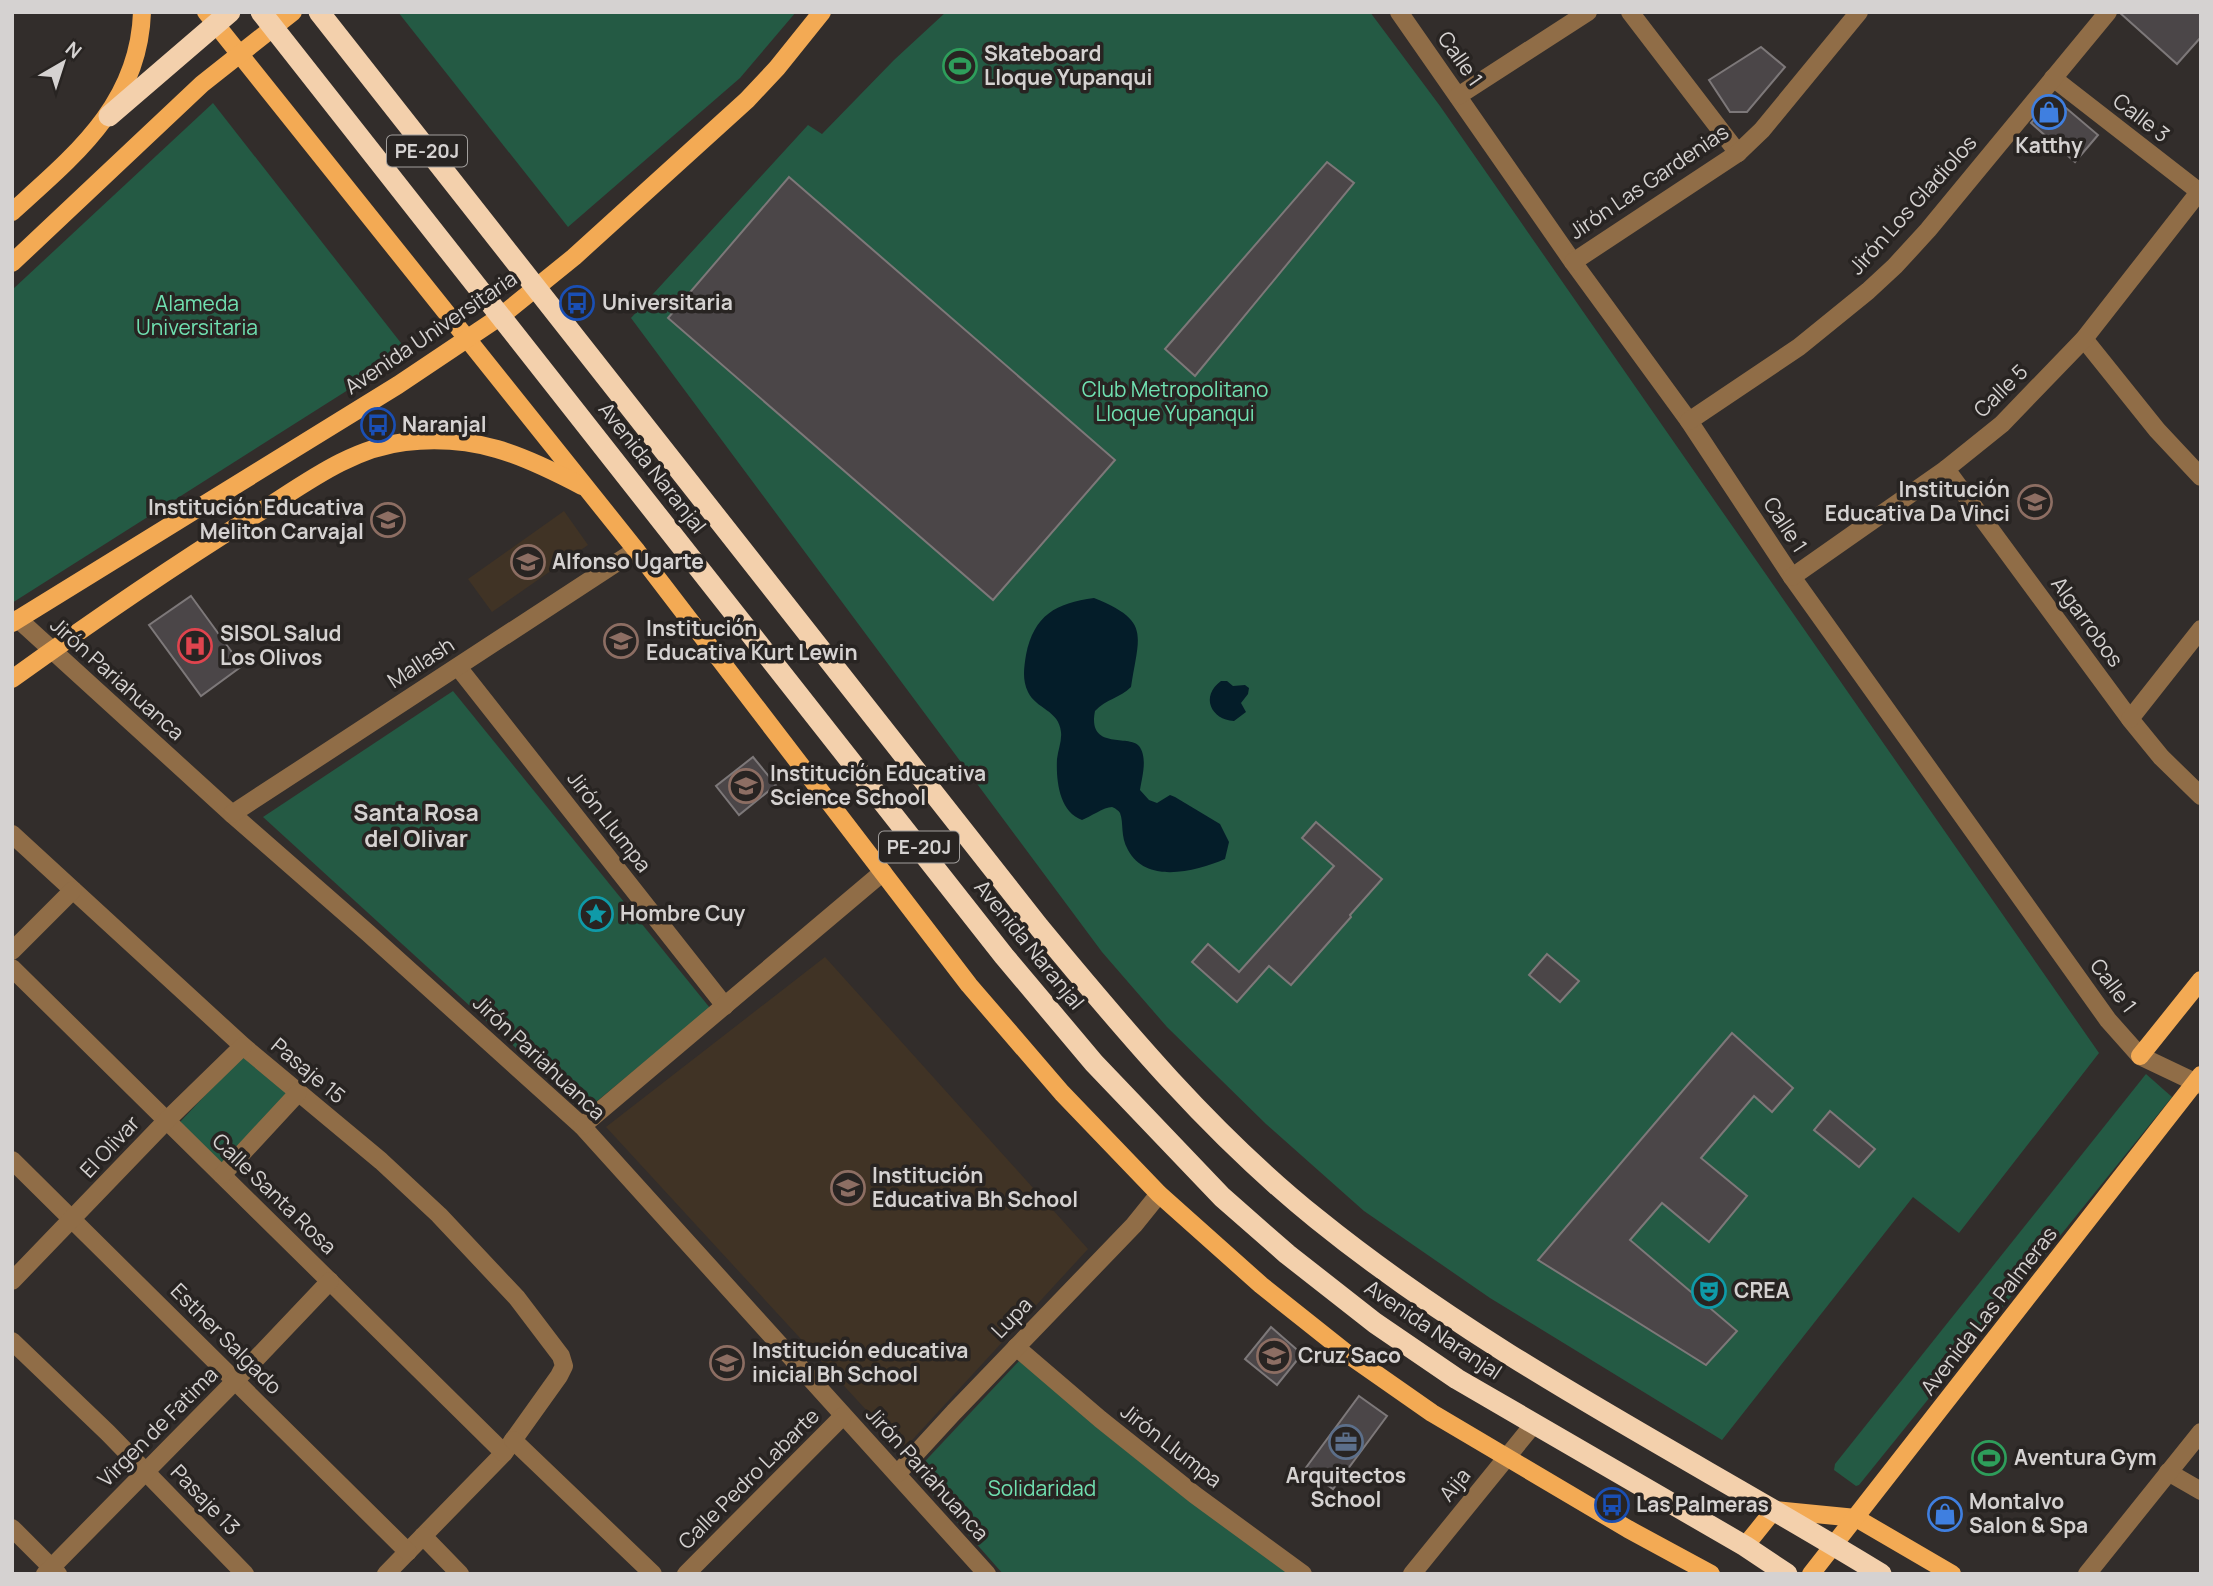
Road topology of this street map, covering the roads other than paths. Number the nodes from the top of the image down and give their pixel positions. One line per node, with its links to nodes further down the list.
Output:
1 (142, 12): 15 (main road)
2 (293, 12): 11 (main road)
3 (319, 12): 21 (highway, Avenida Naranjal / PE-20J)
4 (822, 12): 21 (main road, Avenida Universitaria)
5 (1399, 12): 14 (street, Calle 1)
6 (1588, 12): 14 (street)
7 (1630, 12): 16 (street)
8 (1859, 12): 16 (street, Jirón Las Gardenias)
9 (2108, 12): 13 (street, Jirón Los Gladiolos)
10 (217, 16): 12 (main road); 15 (highway)
11 (267, 20): 12 (main road); 22 (highway, Avenida Naranjal / PE-20J)
12 (239, 53): 19 (main road); 24 (main road)
13 (2053, 78): 17 (street, Calle 3); 25 (street, Jirón Los Gladiolos)
14 (1458, 96): 20 (street, Calle 1)
15 (109, 116): 18 (main road)
16 (1738, 153): 20 (street, Jirón Las Gardenias)
17 (2200, 192): 23 (street, Calle 5)
18 (12, 212)
19 (12, 262)
20 (1573, 262): 25 (street, Calle 1)
21 (536, 289): 22 (main road, Avenida Universitaria); 70 (highway, Avenida Naranjal / PE-20J)
22 (501, 316): 24 (main road, Avenida Universitaria); 62 (highway, Avenida Naranjal / PE-20J)
23 (2084, 339): 26 (street, Calle 5); 27 (street)
24 (469, 340): 28 (main road); 31 (main road, Avenida Universitaria)
25 (1689, 421): 30 (street, Calle 1)
26 (1946, 469): 30 (street, Calle 5); 36 (street, Algarrobos)
27 (2201, 477)
28 (587, 489): 29 (main road); 33 (main road)
29 (636, 550): 34 (street, Mallash); 40 (main road)
30 (1792, 577): 47 (street, Calle 1)
31 (15, 621): 33 (street, Jirón Pariahuanca)
32 (2201, 629): 36 (street)
33 (52, 650): 35 (main road); 38 (street, Jirón Pariahuanca)
34 (458, 667): 38 (street, Mallash); 45 (street, Jirón Llumpa)
35 (12, 679)
36 (2130, 719): 37 (street, Algarrobos)
37 (2201, 796)
38 (232, 814): 51 (street, Jirón Pariahuanca)
39 (12, 834): 41 (street, Pasaje 15)
40 (883, 872): 45 (street); 54 (main road)
41 (73, 890): 42 (street); 46 (street, Pasaje 15)
42 (12, 951)
43 (12, 968): 50 (street, Calle Santa Rosa)
44 (2201, 981): 47 (main road)
45 (725, 1006): 51 (street)
46 (243, 1046): 49 (street, Pasaje 15); 50 (street, El Olivar)
47 (2140, 1056): 48 (street)
48 (2199, 1081): 71 (main road, Avenida Las Palmeras)
49 (298, 1093): 53 (street); 64 (street, Pasaje 15)
50 (167, 1121): 53 (street, Calle Santa Rosa); 55 (street, El Olivar)
51 (582, 1126): 61 (street, Jirón Pariahuanca)
52 (12, 1160): 55 (street, Esther Salgado)
53 (222, 1175): 57 (street, Calle Santa Rosa)
54 (1159, 1194): 59 (street, Lupa); 65 (main road)
55 (74, 1219): 56 (street, El Olivar); 60 (street, Esther Salgado)
56 (12, 1281)
57 (330, 1281): 60 (street, Virgen de Fatima); 64 (street, Calle Santa Rosa)
58 (12, 1341): 66 (street, Pasaje 13)
59 (1016, 1347): 68 (street, Lupa); 84 (street, Jirón Llumpa)
60 (235, 1381): 66 (street, Virgen de Fatima); 76 (street, Esther Salgado)
61 (843, 1416): 68 (street, Jirón Pariahuanca); 82 (street, Calle Pedro Labarte)
62 (1534, 1425): 65 (street, Aija); 75 (highway, Avenida Naranjal / PE-20J)
63 (2201, 1432): 67 (street)
64 (509, 1446): 73 (street); 81 (street, Calle Santa Rosa)
65 (1507, 1458): 85 (street, Aija); 86 (main road)
66 (146, 1472): 77 (street, Virgen de Fatima); 78 (street, Pasaje 13)
67 (2168, 1472): 69 (street); 91 (street)
68 (898, 1474): 83 (street, Jirón Pariahuanca)
69 (2201, 1491)
70 (1774, 1510): 71 (main road, Avenida Naranjal); 74 (highway, Avenida Naranjal / PE-20J); 75 (main road)
71 (1856, 1518): 74 (main road, Avenida Las Palmeras); 90 (main road, Avenida Naranjal)
72 (12, 1528): 77 (street)
73 (423, 1536): 76 (street); 80 (street)
74 (1834, 1545): 88 (main road, Avenida Las Palmeras); 89 (highway, Avenida Naranjal / PE-20J)
75 (1745, 1546): 87 (highway, Avenida Naranjal / PE-20J)
76 (408, 1552): 79 (street)
77 (52, 1572)
78 (245, 1574)
79 (386, 1574)
80 (460, 1574)
81 (653, 1574)
82 (686, 1574)
83 (986, 1574)
84 (1303, 1574)
85 (1412, 1574)
86 (1710, 1574)
87 (1787, 1574)
88 (1811, 1574)
89 (1881, 1574)
90 (1952, 1574)
91 (2087, 1574)

